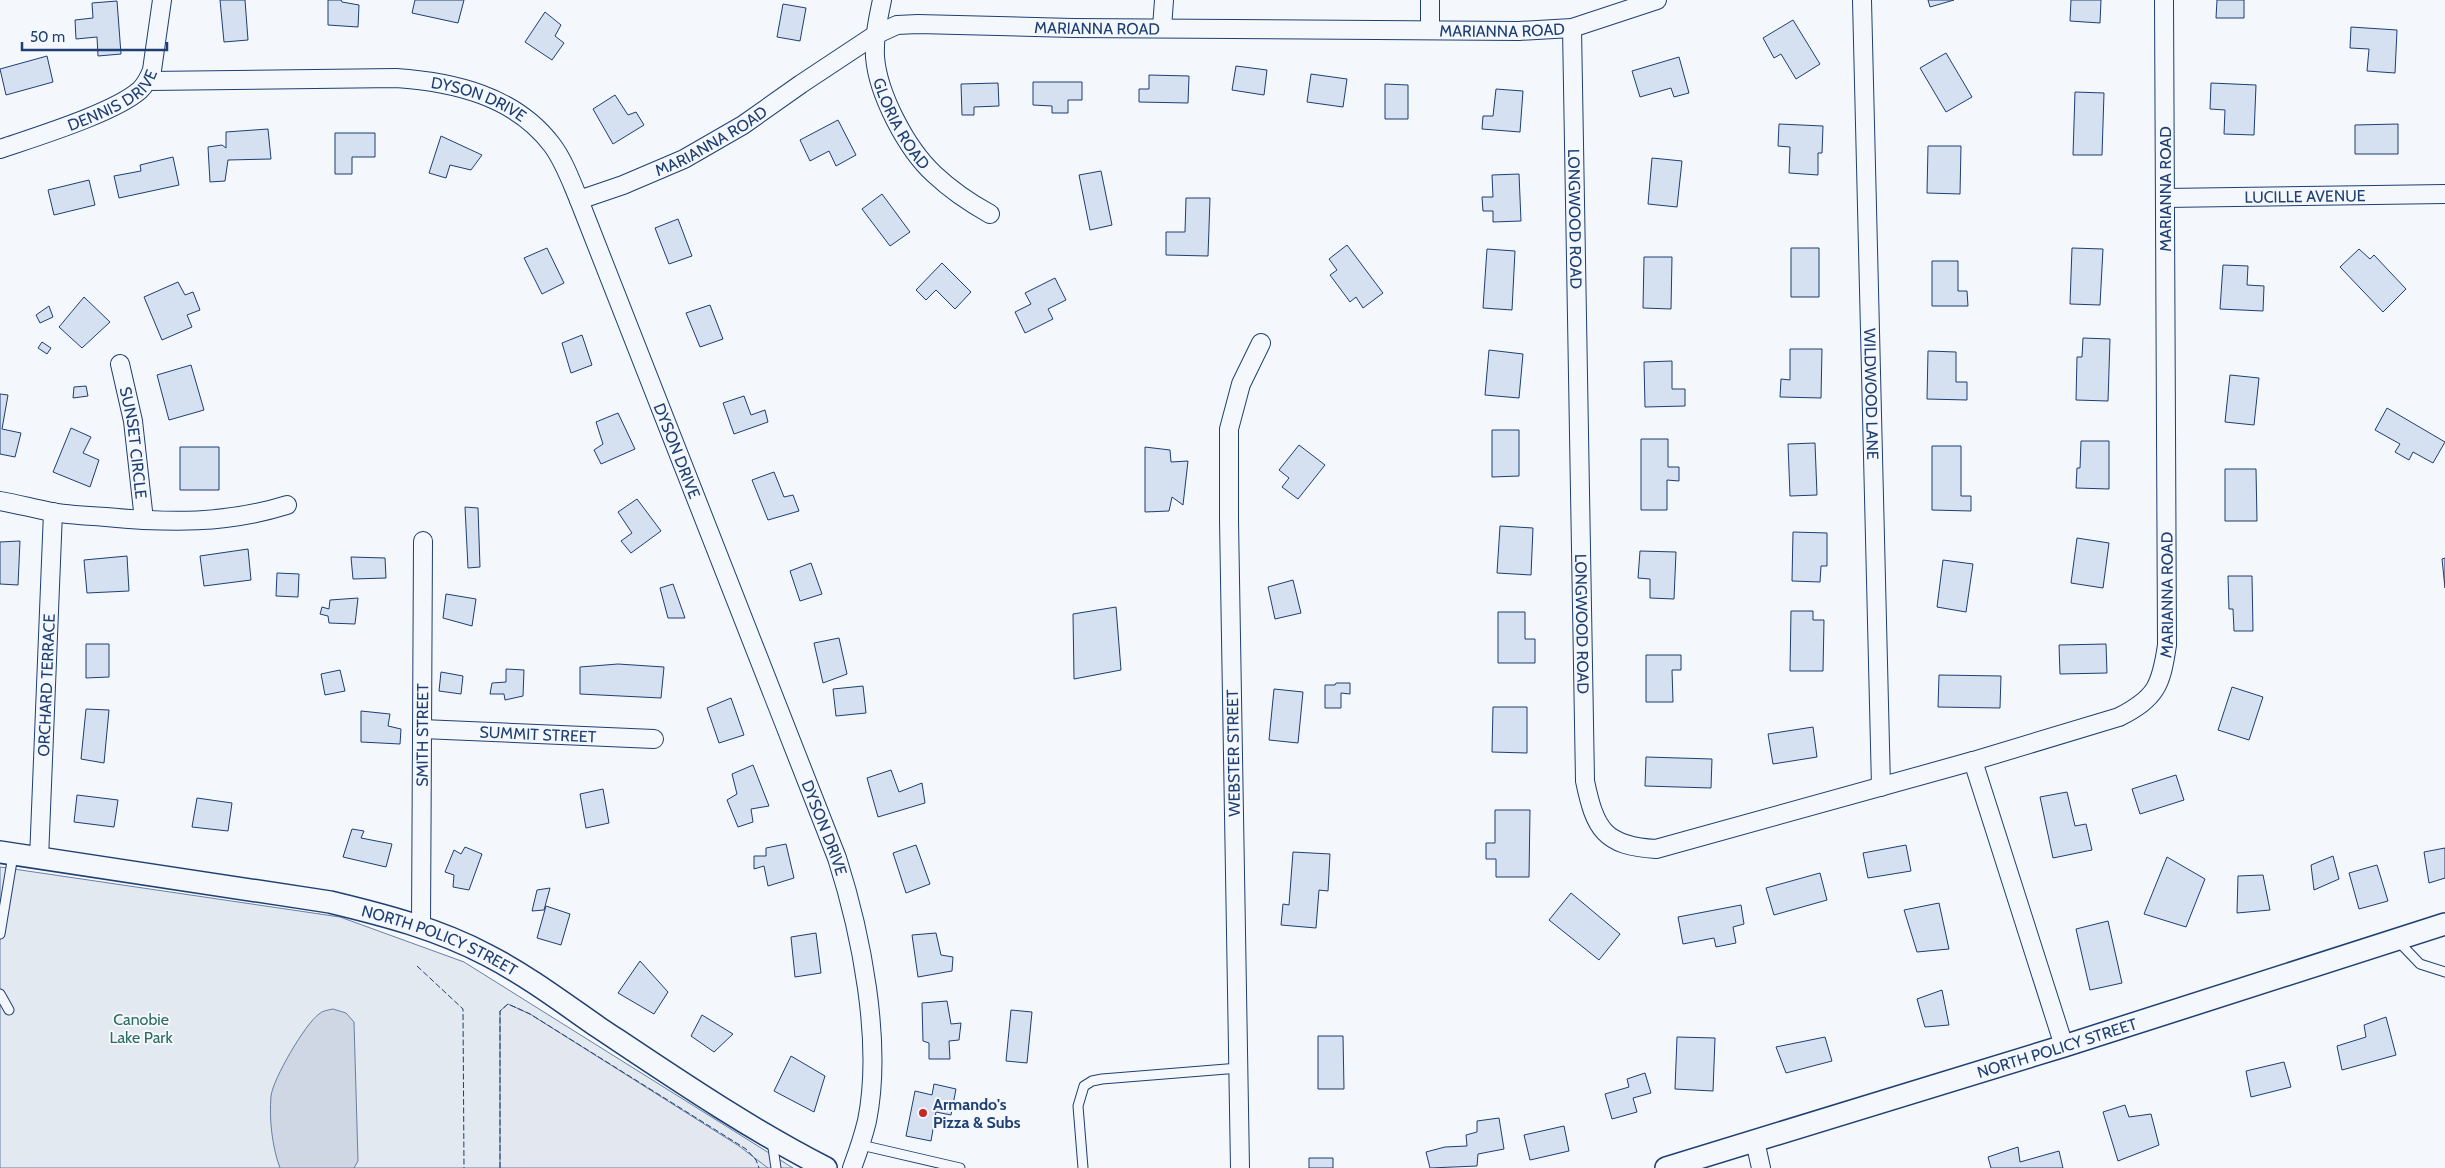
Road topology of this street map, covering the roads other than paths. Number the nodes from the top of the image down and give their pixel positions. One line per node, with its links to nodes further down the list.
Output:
1 (162, 0): 12 (street, DENNIS DRIVE)
2 (882, 0): 11 (street, GLORIA ROAD)
3 (1164, 0): 8 (street)
4 (1430, 0): 10 (street)
5 (1657, 0): 9 (street, MARIANNA ROAD)
6 (1862, 0): 28 (street, WILDWOOD LANE)
7 (2164, 0): 15 (street, MARIANNA ROAD)
8 (1162, 28): 10 (street, MARIANNA ROAD); 11 (street, MARIANNA ROAD)
9 (1572, 28): 10 (street, MARIANNA ROAD); 28 (street, LONGWOOD ROAD)
10 (1430, 30)
11 (875, 34): 16 (street, MARIANNA ROAD); 17 (street, GLORIA ROAD)
12 (148, 81): 13 (street, DENNIS DRIVE); 16 (street, DYSON DRIVE)
13 (0, 149)
14 (2445, 194): 15 (street, LUCILLE AVENUE)
15 (2165, 198): 27 (street, MARIANNA ROAD)
16 (579, 200): 42 (street, DYSON DRIVE)
17 (990, 214)
18 (1261, 343): 39 (street, WEBSTER STREET)
19 (120, 364): 23 (street, SUNSET CIRCLE)
20 (0, 501): 22 (street)
21 (287, 505): 23 (street)
22 (53, 512): 23 (street); 30 (street, ORCHARD TERRACE)
23 (144, 520)
24 (423, 541): 25 (street, SMITH STREET)
25 (422, 729): 26 (street, SUMMIT STREET); 32 (street, SMITH STREET)
26 (654, 739)
27 (1973, 761): 28 (street, LONGWOOD ROAD); 38 (street)
28 (1881, 787)
29 (7, 854): 30 (street, NORTH POLICY STREET); 33 (lane)
30 (38, 859): 32 (street, NORTH POLICY STREET)
31 (2445, 924): 34 (street, NORTH POLICY STREET)
32 (421, 927): 40 (street, NORTH POLICY STREET)
33 (0, 934)
34 (2397, 940): 35 (lane); 38 (street, NORTH POLICY STREET)
35 (2445, 972)
36 (0, 994): 37 (lane)
37 (10, 1010)
38 (2064, 1046): 41 (street, NORTH POLICY STREET)
39 (1239, 1068): 47 (lane); 48 (street, WEBSTER STREET)
40 (772, 1140): 43 (lane); 44 (street, NORTH POLICY STREET)
41 (1755, 1141): 49 (street, NORTH POLICY STREET); 50 (street)
42 (860, 1144): 45 (street, DYSON DRIVE); 46 (lane)
43 (776, 1168)
44 (826, 1168)
45 (852, 1168)
46 (960, 1168)
47 (1083, 1168)
48 (1240, 1168)
49 (1666, 1168)
50 (1761, 1168)

